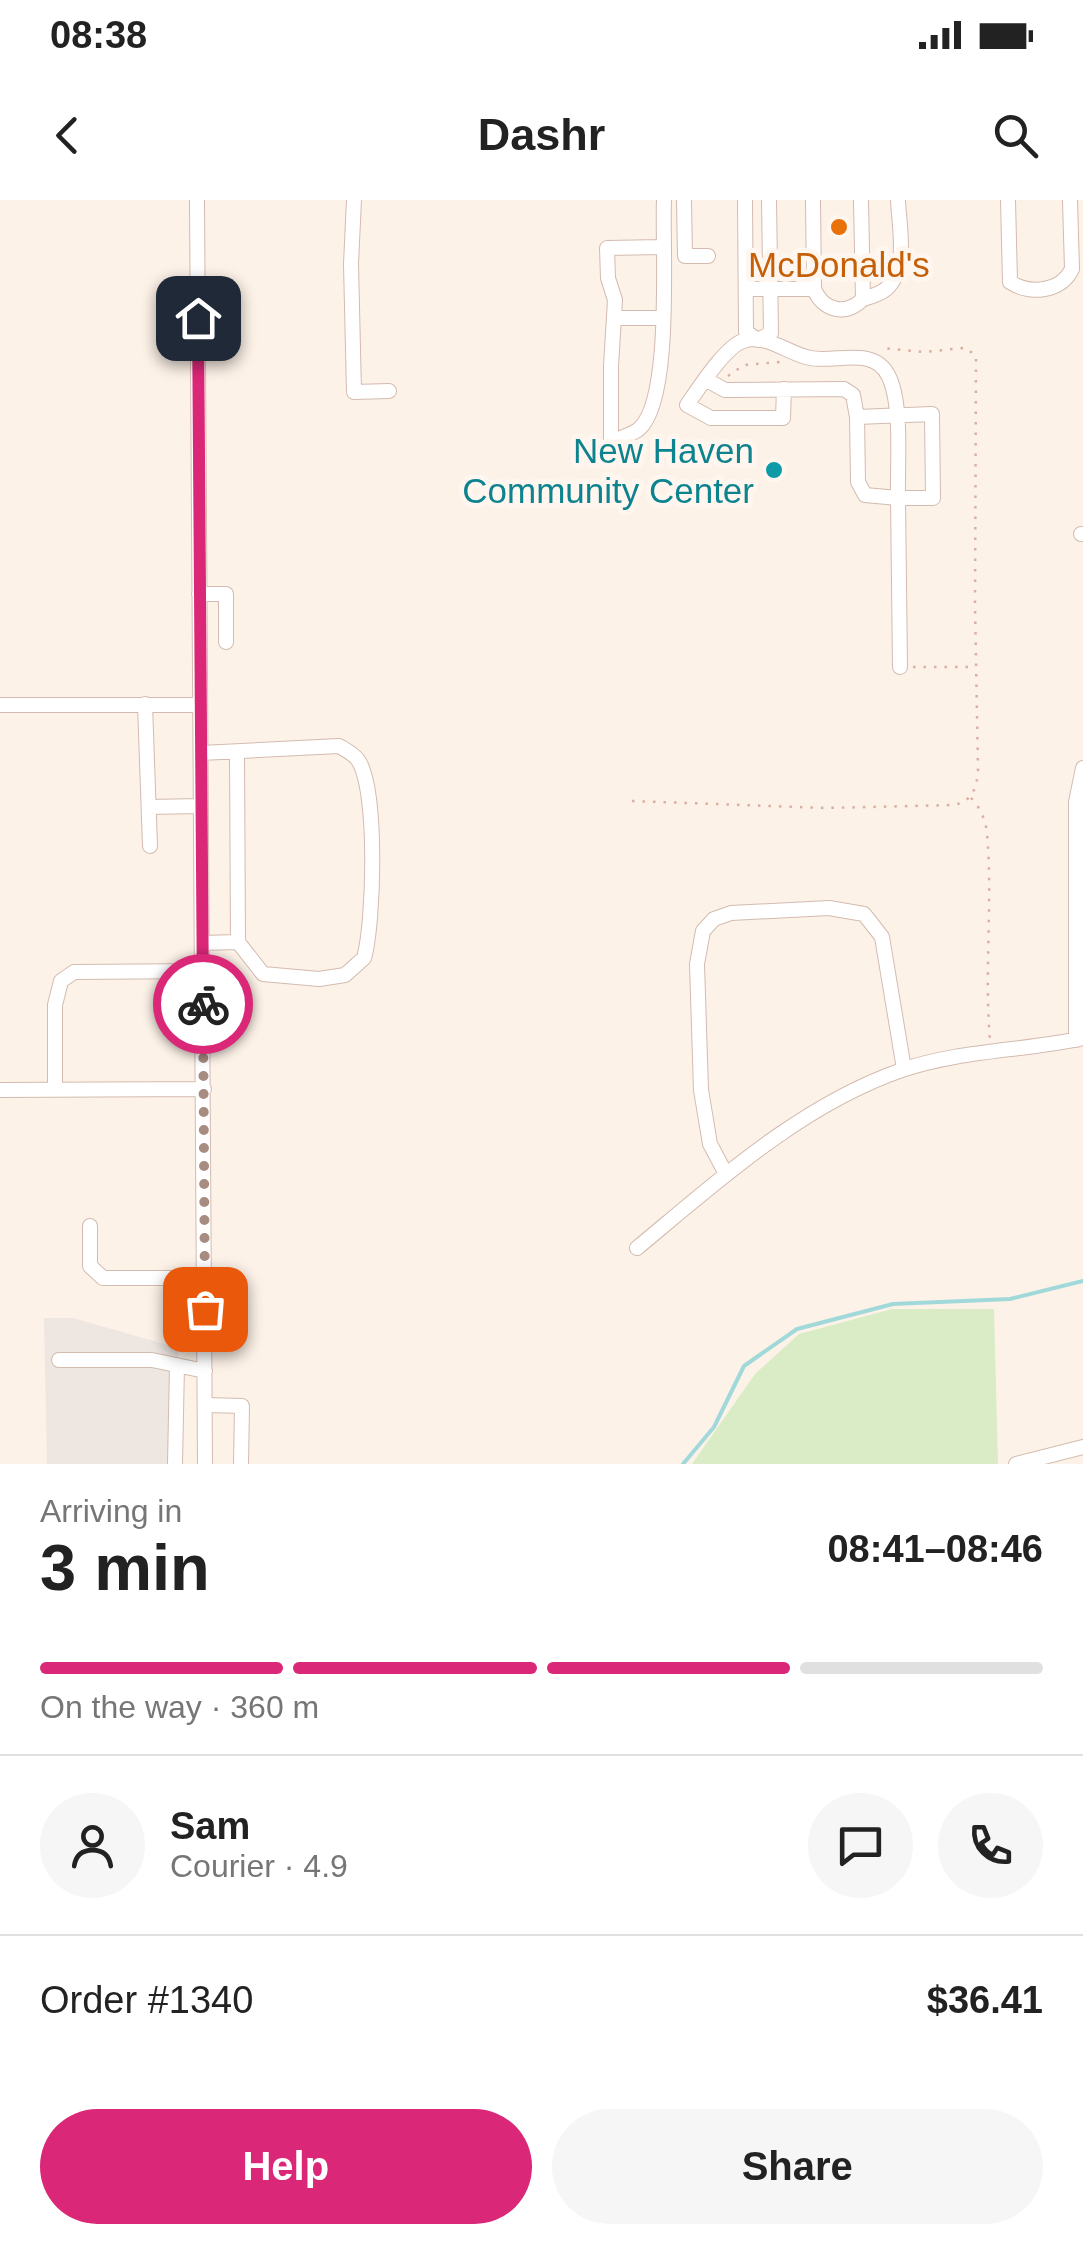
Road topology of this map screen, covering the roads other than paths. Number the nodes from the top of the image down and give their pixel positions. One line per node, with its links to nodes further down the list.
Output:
1 (197, 200): 27 (street)
2 (354, 200): 23 (street)
3 (664, 200): 12 (street)
4 (684, 200): 13 (street)
5 (745, 200): 14 (street)
6 (769, 200): 15 (street)
7 (813, 200): 16 (street)
8 (861, 200): 17 (street)
9 (898, 200): 17 (street)
10 (1008, 200): 11 (street)
11 (1070, 200)
12 (662, 246): 18 (street); 19 (street)
13 (708, 256)
14 (746, 289): 15 (street); 20 (street)
15 (772, 289): 16 (street); 20 (street)
16 (814, 289): 17 (street)
17 (863, 300)
18 (614, 318): 19 (street); 19 (street)
19 (663, 318)
20 (758, 340): 21 (street); 25 (street)
21 (705, 379): 22 (street); 22 (street)
22 (784, 389): 24 (street)
23 (389, 392)
24 (857, 416): 25 (street); 26 (street)
25 (896, 416): 26 (street); 26 (street)
26 (898, 498): 29 (street)
27 (200, 594): 28 (street); 32 (street)
28 (226, 642)
29 (900, 667)
30 (145, 704): 31 (street); 32 (street); 37 (street)
31 (0, 705)
32 (199, 705): 33 (street)
33 (200, 753): 34 (street); 36 (street)
34 (236, 753): 39 (street); 39 (street)
35 (1083, 768): 42 (street)
36 (201, 806): 37 (street); 40 (street)
37 (149, 807): 38 (street)
38 (150, 846)
39 (238, 942): 40 (street)
40 (202, 943): 41 (street)
41 (203, 970): 44 (street); 46 (street)
42 (1080, 1039): 43 (street)
43 (904, 1069): 47 (street); 47 (street)
44 (204, 1089): 46 (street); 50 (street)
45 (0, 1090): 46 (street)
46 (55, 1090)
47 (726, 1174): 49 (street)
48 (90, 1226): 50 (street)
49 (637, 1248)
50 (204, 1278): 53 (street)
51 (58, 1360): 52 (street)
52 (177, 1365): 53 (street); 56 (street)
53 (205, 1370): 54 (street)
54 (205, 1405): 57 (street); 58 (street)
55 (1083, 1447): 59 (street)
56 (174, 1464)
57 (205, 1464)
58 (241, 1464)
59 (1016, 1464)

